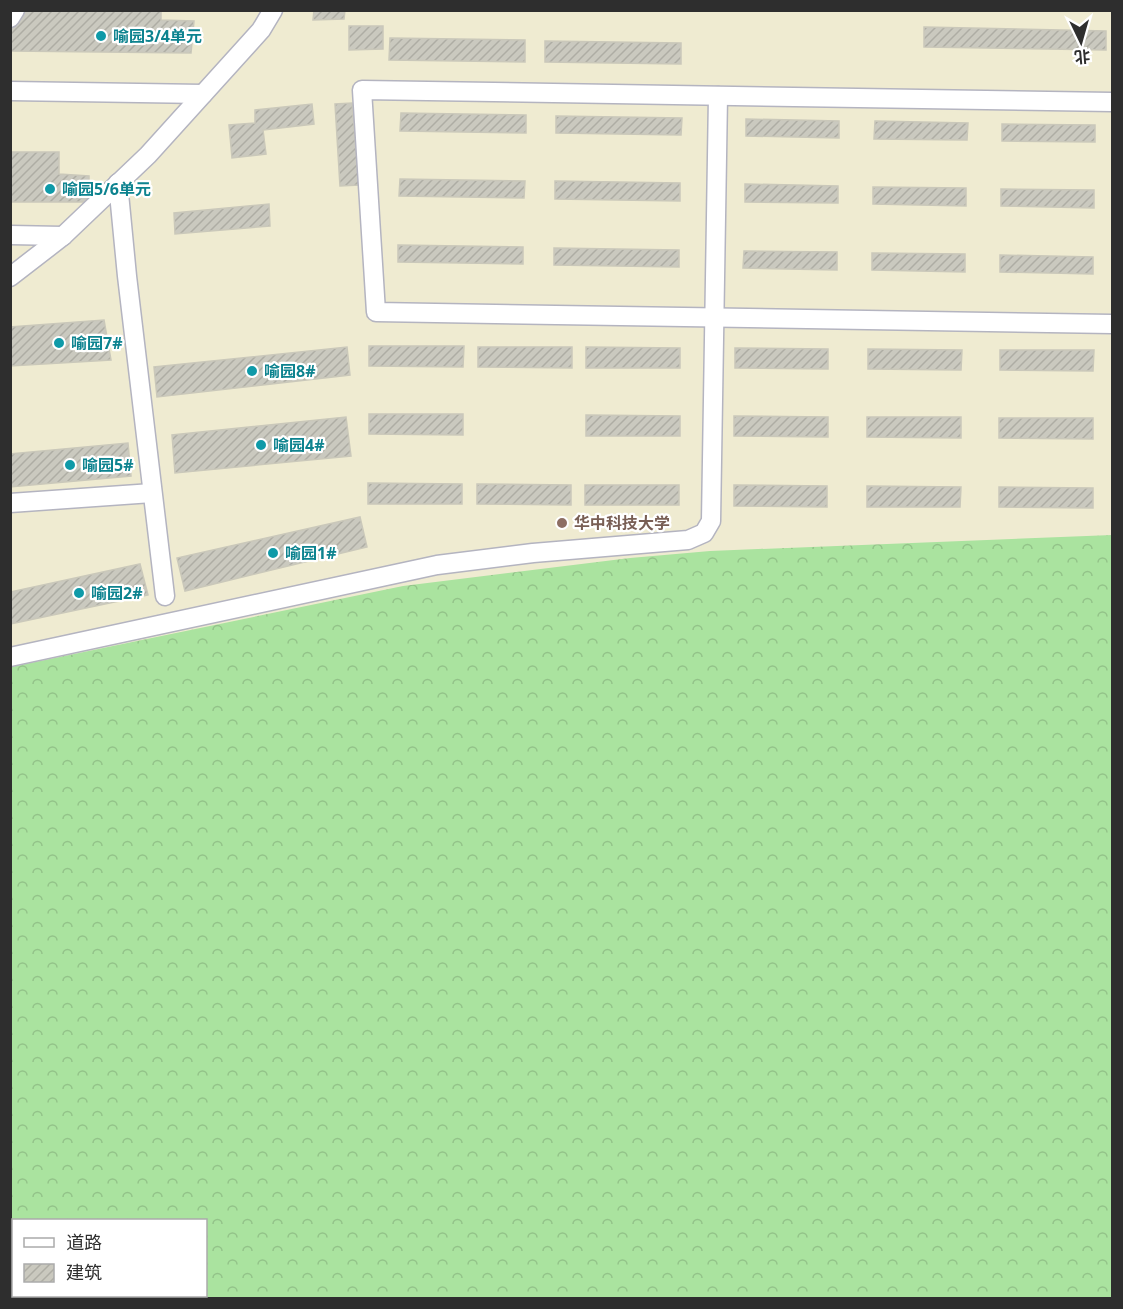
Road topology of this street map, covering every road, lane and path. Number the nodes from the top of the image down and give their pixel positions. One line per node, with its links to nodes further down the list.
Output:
1 (15, 10): 3 (street)
2 (273, 10): 5 (street)
3 (10, 18)
4 (10, 92): 5 (street)
5 (203, 94): 8 (street)
6 (718, 96): 7 (street); 12 (street); 12 (street)
7 (1113, 102)
8 (118, 183): 10 (street); 14 (street)
9 (10, 236): 10 (street)
10 (63, 236): 11 (street)
11 (10, 277)
12 (714, 317): 13 (street); 17 (street)
13 (1113, 324)
14 (152, 493): 15 (street); 16 (street)
15 (10, 503)
16 (165, 596)
17 (10, 657)

